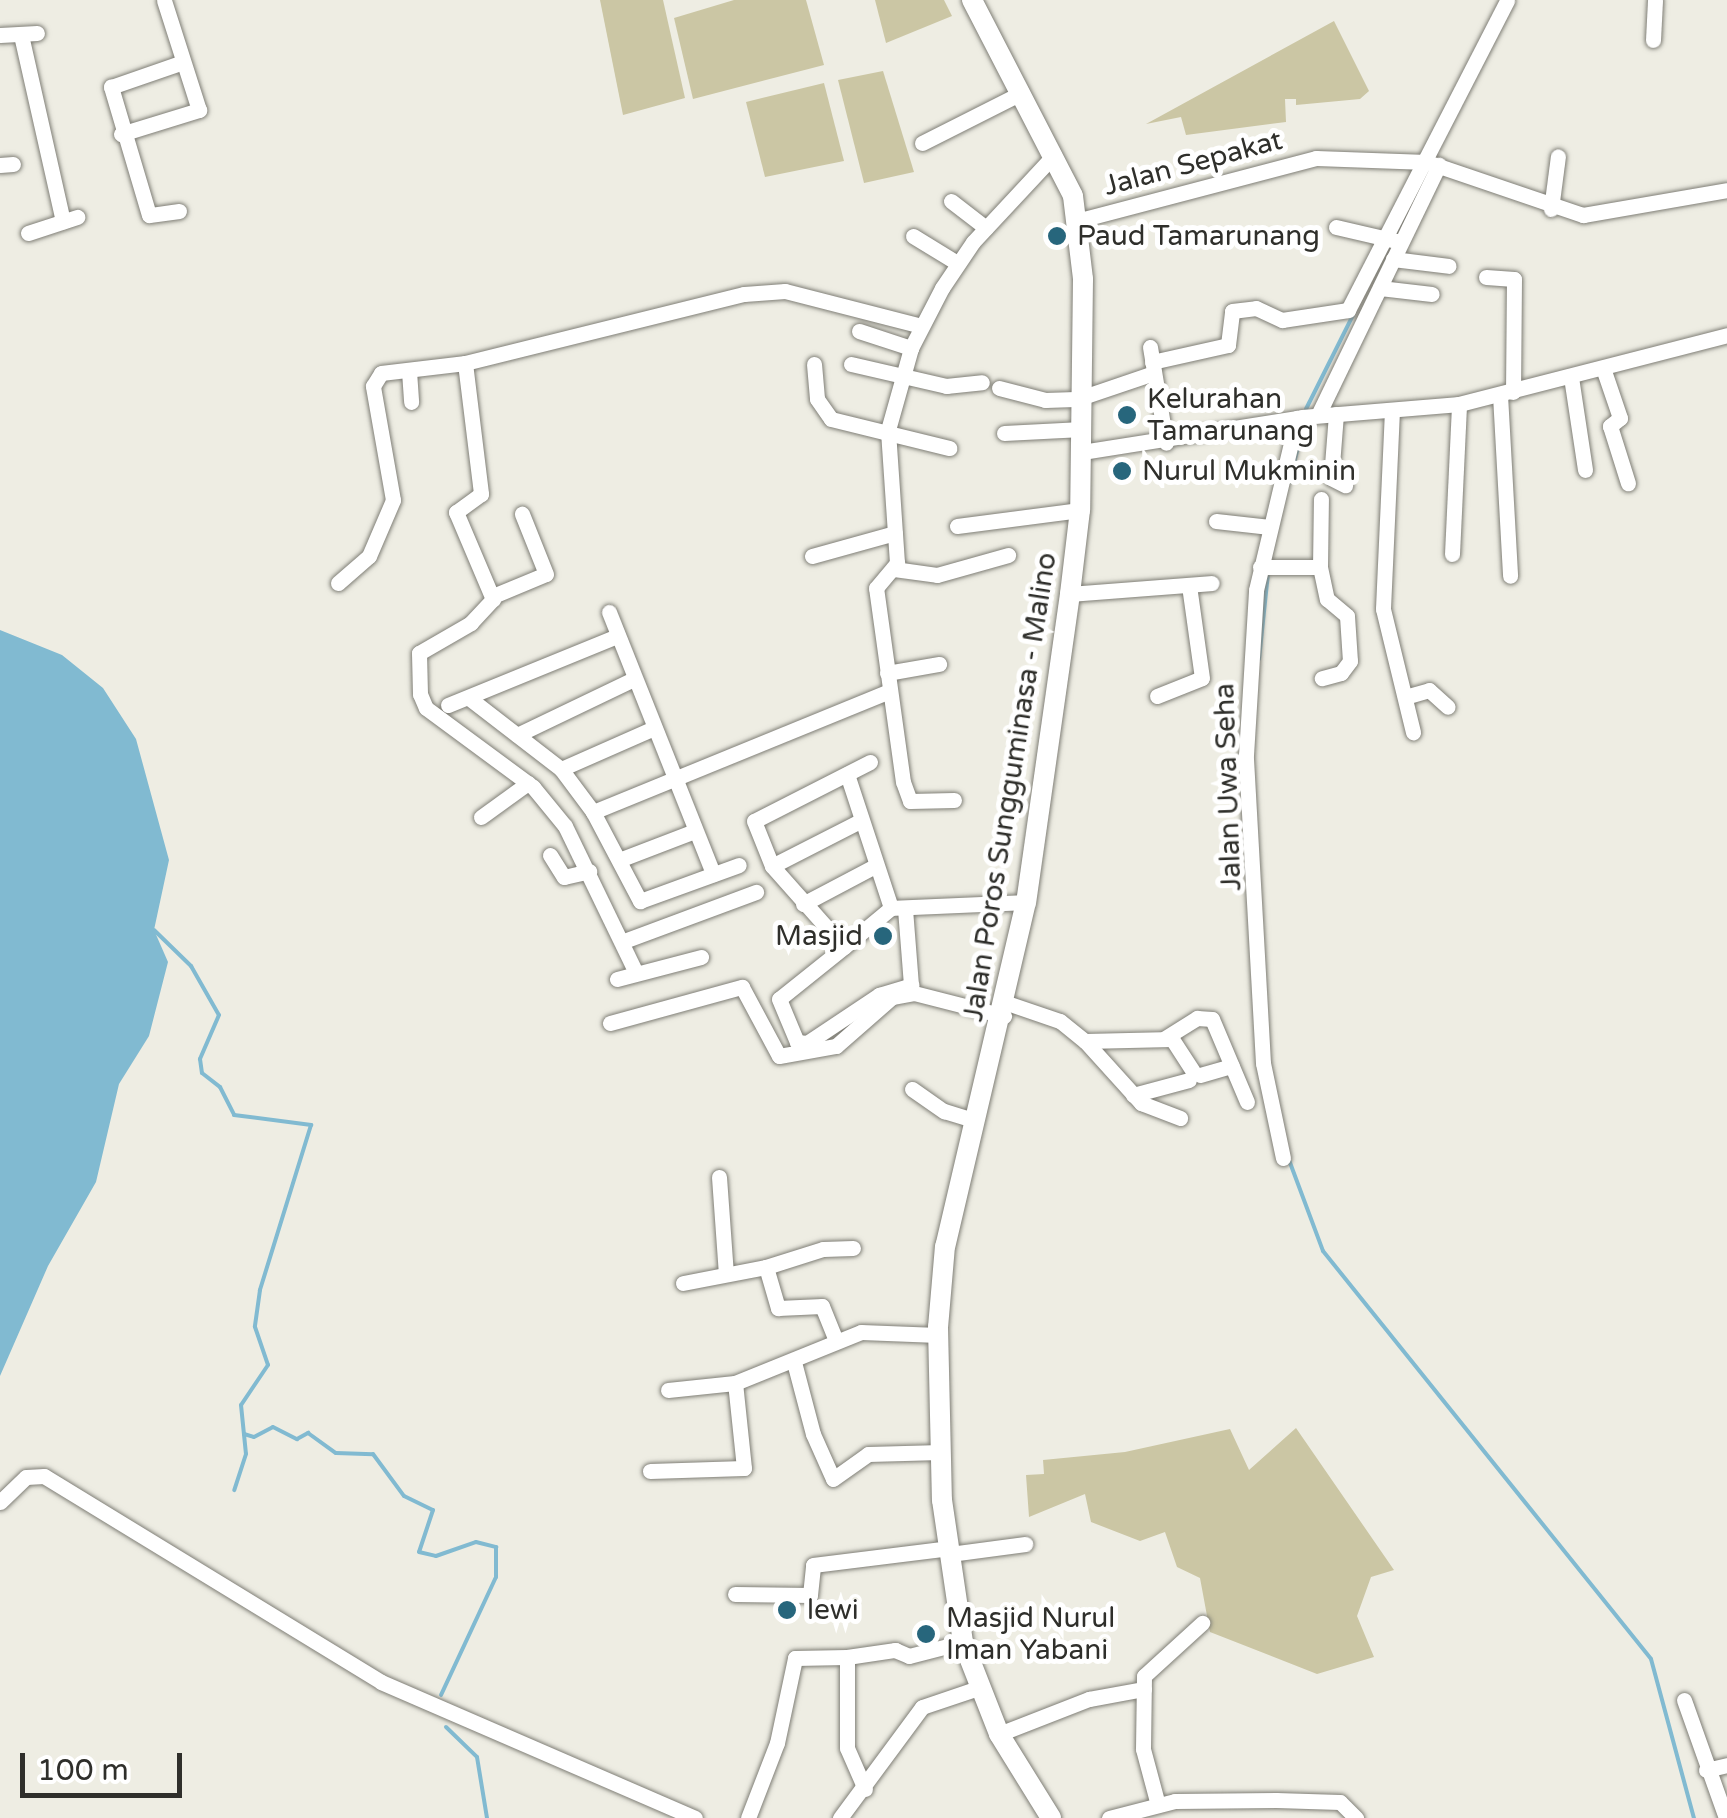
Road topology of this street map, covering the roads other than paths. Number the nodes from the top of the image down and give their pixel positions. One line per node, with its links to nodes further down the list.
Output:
1 (164, 0): 7 (street)
2 (972, 0): 8 (main road, Jalan Poros Sungguminasa - Malino)
3 (1507, 0): 13 (street)
4 (1655, 0): 6 (street)
5 (0, 35): 21 (street)
6 (1653, 40)
7 (183, 62): 9 (street); 9 (street)
8 (1021, 93): 10 (street); 11 (main road, Jalan Poros Sungguminasa - Malino)
9 (121, 134): 17 (street)
10 (922, 142)
11 (1054, 155): 18 (main road, Jalan Poros Sungguminasa - Malino); 20 (street)
12 (1558, 156): 16 (street)
13 (1433, 163): 16 (street, Jalan Sepakat); 18 (street, Jalan Sepakat); 23 (street)
14 (1727, 190): 16 (street, Jalan Sepakat)
15 (952, 200): 20 (street)
16 (1552, 208)
17 (179, 211)
18 (1080, 220): 44 (main road, Jalan Poros Sungguminasa - Malino)
19 (1336, 227): 23 (street)
20 (986, 228): 24 (street)
21 (28, 232)
22 (913, 236): 24 (street)
23 (1394, 244): 25 (street); 27 (street, Jalan Uwa Seha); 33 (street)
24 (957, 263): 29 (street)
25 (1449, 266)
26 (1486, 277): 43 (street)
27 (1380, 288): 28 (street); 49 (street, Jalan Uwa Seha)
28 (1432, 294)
29 (920, 326): 32 (street); 34 (street)
30 (859, 331): 32 (street)
31 (1727, 335): 37 (street)
32 (911, 348): 40 (street)
33 (1152, 361): 44 (street); 53 (street)
34 (465, 363): 38 (street); 77 (street)
35 (814, 364): 51 (street)
36 (851, 364): 40 (street)
37 (1602, 368): 39 (street); 57 (street)
38 (410, 371): 45 (street); 74 (street)
39 (1570, 377): 43 (street); 56 (street)
40 (903, 378): 41 (street); 51 (street)
41 (982, 382)
42 (998, 388): 44 (street)
43 (1507, 393): 46 (street); 72 (street)
44 (1083, 398): 50 (main road, Jalan Poros Sungguminasa - Malino)
45 (411, 402)
46 (1459, 404): 47 (street); 66 (street)
47 (1392, 410): 48 (street); 86 (street)
48 (1336, 414): 49 (street); 58 (street)
49 (1308, 416): 53 (street); 64 (street, Jalan Uwa Seha)
50 (1082, 429): 52 (street); 55 (main road, Jalan Poros Sungguminasa - Malino)
51 (888, 430): 54 (street); 65 (street)
52 (1004, 433)
53 (1166, 443): 55 (street)
54 (950, 448)
55 (1082, 452): 60 (main road, Jalan Poros Sungguminasa - Malino)
56 (1585, 470)
57 (1628, 483)
58 (1345, 485)
59 (1321, 499): 69 (street)
60 (1080, 510): 63 (street); 76 (main road, Jalan Poros Sungguminasa - Malino)
61 (522, 514): 77 (street)
62 (1216, 521): 64 (street)
63 (957, 526)
64 (1270, 527): 70 (street, Jalan Uwa Seha)
65 (895, 533): 67 (street); 71 (street)
66 (1452, 554)
67 (812, 556)
68 (1008, 556): 71 (street)
69 (1320, 566): 70 (street); 82 (street)
70 (1266, 567): 130 (street, Jalan Uwa Seha)
71 (894, 569): 81 (street)
72 (1510, 576)
73 (1212, 583): 75 (street)
74 (338, 584)
75 (1189, 586): 76 (street); 85 (street)
76 (1070, 594): 111 (main road, Jalan Poros Sungguminasa - Malino)
77 (492, 596): 97 (street)
78 (609, 612): 79 (street)
79 (617, 636): 83 (street); 87 (street)
80 (939, 664): 81 (street)
81 (887, 673): 84 (street)
82 (1322, 678)
83 (634, 680): 90 (street); 92 (street)
84 (889, 692): 96 (street); 98 (street)
85 (1157, 696)
86 (1404, 697): 89 (street); 91 (street)
87 (469, 698): 88 (street); 92 (street)
88 (448, 705)
89 (1448, 707)
90 (654, 728): 94 (street); 96 (street)
91 (1413, 732)
92 (516, 735): 94 (street)
93 (870, 762): 95 (street)
94 (561, 769): 99 (street)
95 (847, 774): 101 (street); 106 (street)
96 (676, 780): 99 (street); 102 (street)
97 (528, 783): 100 (street); 108 (street)
98 (954, 800)
99 (593, 812): 104 (street)
100 (481, 817)
101 (858, 822): 106 (street); 107 (street)
102 (695, 831): 104 (street); 109 (street)
103 (550, 855): 108 (street)
104 (619, 860): 109 (street)
105 (739, 865): 109 (street)
106 (772, 866): 112 (street)
107 (873, 867): 112 (street); 113 (street)
108 (590, 871): 114 (street)
109 (713, 874)
110 (756, 892): 114 (street)
111 (1026, 902): 113 (street); 119 (main road, Jalan Poros Sungguminasa - Malino)
112 (803, 904): 115 (street)
113 (898, 909): 115 (street); 115 (street)
114 (624, 941): 117 (street)
115 (844, 947)
116 (702, 957): 117 (street)
117 (636, 974): 118 (street)
118 (617, 979)
119 (1006, 1010): 120 (street); 122 (street); 129 (main road, Jalan Poros Sungguminasa - Malino)
120 (610, 1022)
121 (1166, 1038): 122 (street); 123 (street); 124 (street)
122 (1086, 1041): 126 (street)
123 (1232, 1066): 124 (street); 127 (street)
124 (1194, 1076): 126 (street)
125 (912, 1089): 129 (street)
126 (1133, 1096): 128 (street)
127 (1247, 1102)
128 (1180, 1118)
129 (974, 1120): 136 (main road, Jalan Poros Sungguminasa - Malino)
130 (1283, 1158)
131 (719, 1177): 134 (street)
132 (853, 1248): 133 (street)
133 (766, 1267): 134 (street); 137 (street)
134 (726, 1274): 135 (street)
135 (683, 1284)
136 (938, 1335): 137 (street); 141 (main road, Jalan Poros Sungguminasa - Malino)
137 (836, 1341): 138 (street)
138 (794, 1362): 139 (street); 141 (street)
139 (735, 1382): 140 (street); 142 (street)
140 (668, 1390)
141 (942, 1452): 145 (main road, Jalan Poros Sungguminasa - Malino)
142 (650, 1471)
143 (0, 1502): 158 (street)
144 (1025, 1544): 145 (street)
145 (950, 1551): 146 (street); 148 (main road, Jalan Poros Sungguminasa - Malino)
146 (735, 1594)
147 (1202, 1624): 151 (street)
148 (963, 1642): 149 (street); 150 (main road, Jalan Poros Sungguminasa - Malino)
149 (848, 1658): 156 (street); 159 (street)
150 (978, 1688): 153 (main road, Jalan Poros Sungguminasa - Malino); 156 (street)
151 (1144, 1689): 153 (street); 157 (street)
152 (1684, 1700): 155 (street)
153 (999, 1734): 161 (main road, Jalan Poros Sungguminasa - Malino)
154 (1727, 1765): 155 (street)
155 (1706, 1770): 164 (street)
156 (861, 1781): 160 (street)
157 (1158, 1805): 162 (street); 163 (street)
158 (695, 1818)
159 (748, 1818)
160 (840, 1818)
161 (1051, 1818)
162 (1109, 1818)
163 (1356, 1818)
164 (1726, 1818)

